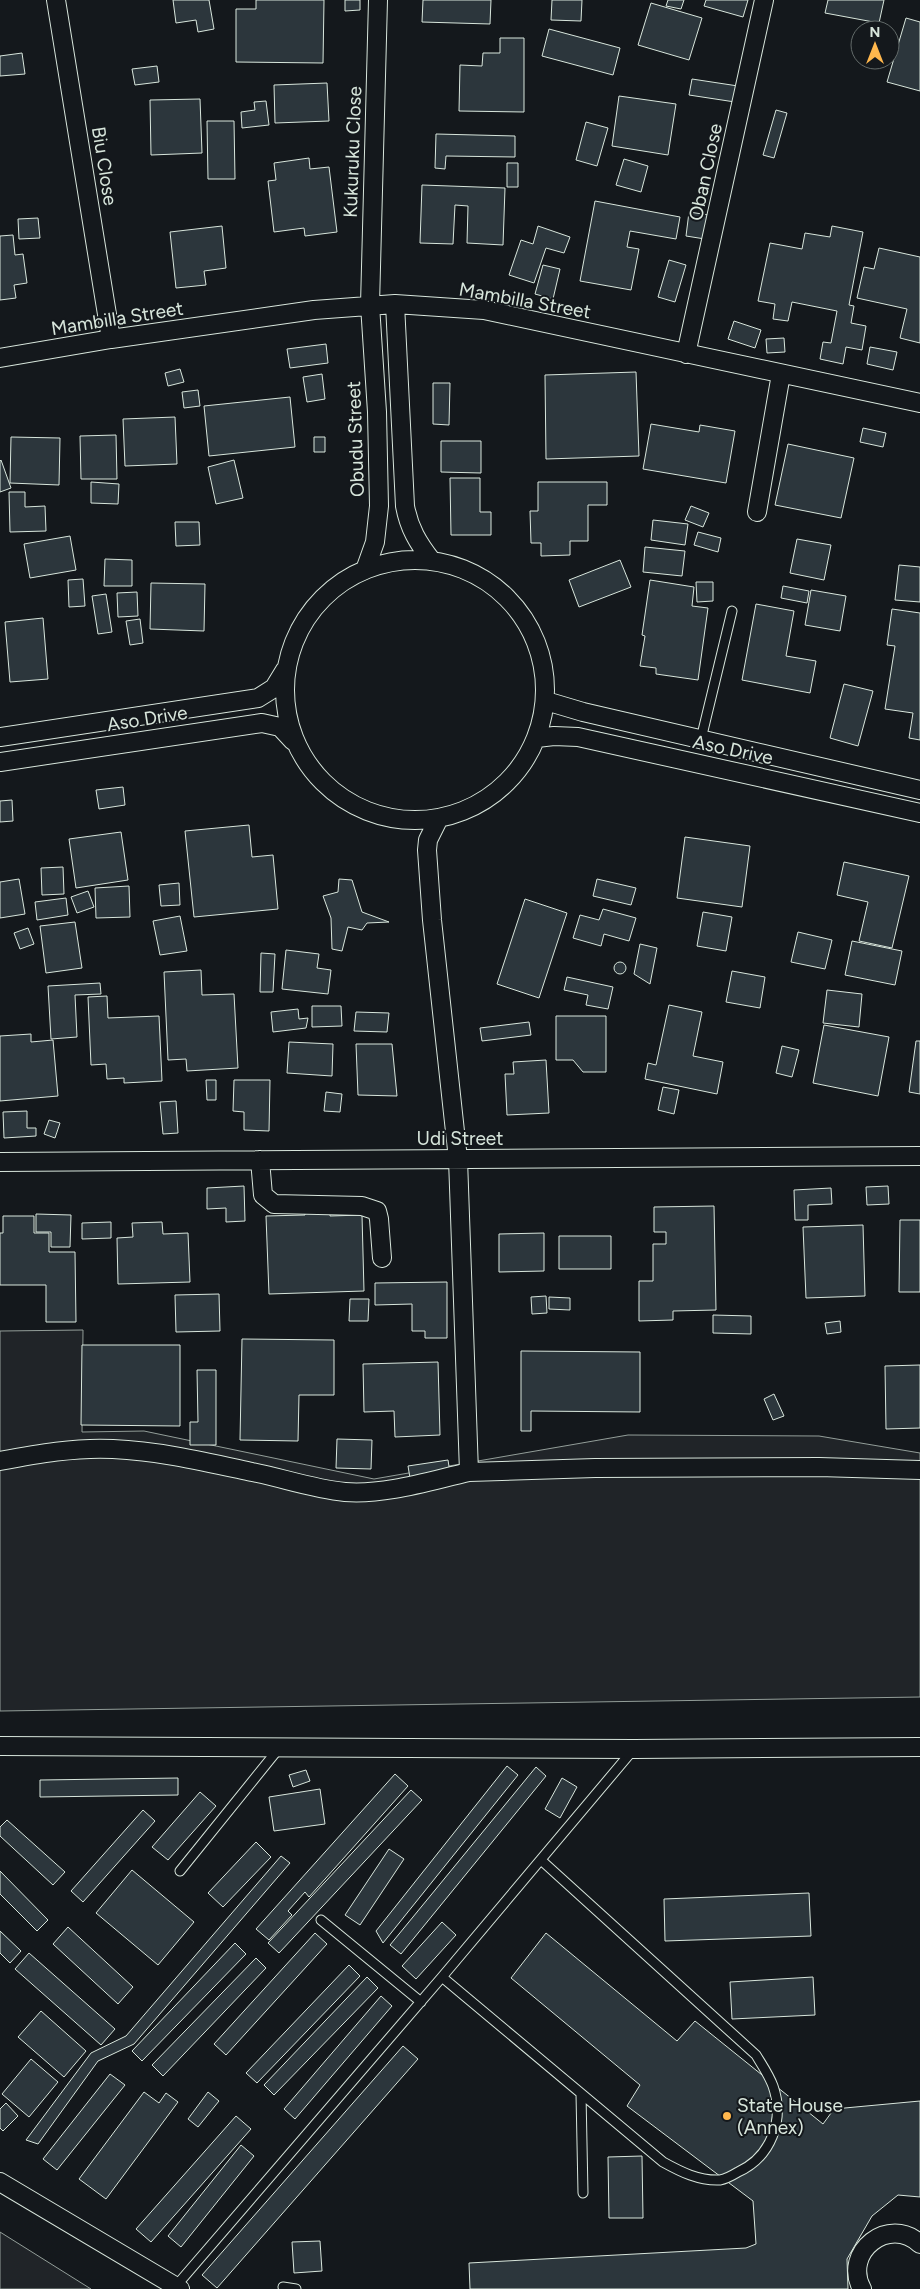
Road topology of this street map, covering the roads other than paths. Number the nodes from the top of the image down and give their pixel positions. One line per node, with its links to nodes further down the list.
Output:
1 (56, 0): 6 (street, Biu Close)
2 (378, 0): 5 (street, Kukuruku Close)
3 (764, 0): 7 (street, Oban Close)
4 (395, 304): 5 (street, Mambilla Street); 7 (street, Mambilla Street); 12 (street)
5 (370, 305): 6 (street, Mambilla Street); 13 (street, Obudu Street)
6 (111, 339): 8 (street, Mambilla Street)
7 (686, 354): 9 (street, Mambilla Street)
8 (0, 358)
9 (781, 374): 10 (street, Mambilla Street); 11 (street)
10 (920, 403)
11 (757, 512)
12 (432, 561): 13 (street); 16 (street)
13 (365, 570): 15 (street)
14 (732, 611): 19 (lane)
15 (285, 670): 17 (street, Aso Drive); 20 (street)
16 (546, 701): 18 (street); 19 (street, Aso Drive)
17 (0, 737)
18 (536, 738): 23 (street, Aso Drive); 24 (street)
19 (701, 739): 22 (street, Aso Drive)
20 (294, 743): 21 (street, Aso Drive); 24 (street)
21 (0, 762)
22 (920, 790)
23 (920, 813)
24 (439, 818): 26 (street)
25 (920, 1156): 26 (street, Udi Street)
26 (458, 1159): 27 (street, Udi Street); 32 (street)
27 (260, 1160): 28 (street, Udi Street); 29 (street)
28 (0, 1162)
29 (382, 1258)
30 (0, 1461): 32 (street)
31 (920, 1470): 32 (street)
32 (469, 1472)
33 (0, 1746): 34 (street)
34 (280, 1747): 36 (street); 38 (lane)
35 (920, 1748): 36 (street)
36 (634, 1749): 37 (lane)
37 (541, 1860): 40 (lane); 42 (lane)
38 (180, 1871)
39 (321, 1920): 41 (lane)
40 (442, 1977): 41 (lane); 42 (lane)
41 (421, 2002): 47 (lane)
42 (581, 2094): 44 (lane)
43 (0, 2182): 47 (street)
44 (583, 2193)
45 (920, 2244): 49 (street)
46 (283, 2287): 48 (lane)
47 (178, 2288)
48 (296, 2289)
49 (862, 2289)

